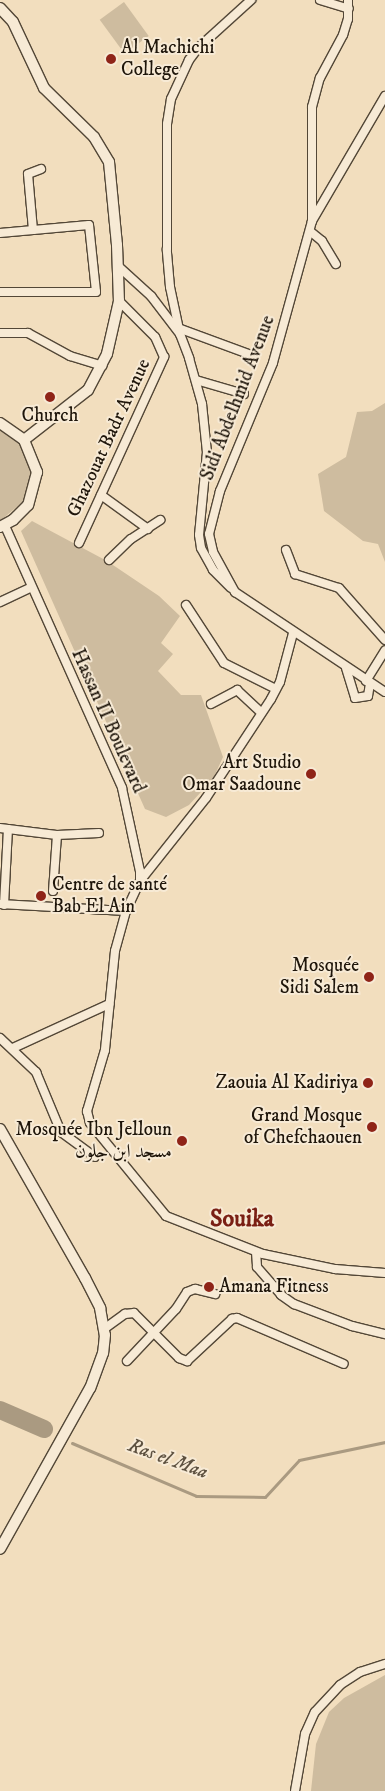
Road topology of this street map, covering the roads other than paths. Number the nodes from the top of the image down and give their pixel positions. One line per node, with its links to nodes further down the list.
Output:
1 (251, 0): 16 (street)
2 (320, 0): 5 (street)
3 (348, 0): 5 (street)
4 (0, 8): 13 (street)
5 (349, 9): 8 (street)
6 (385, 96): 8 (street, Sidi Abdelhmid Avenue)
7 (41, 169): 9 (street)
8 (312, 221): 10 (street, Sidi Abdelhmid Avenue)
9 (33, 230): 11 (street); 14 (street)
10 (311, 232): 12 (street); 32 (street, Sidi Abdelhmid Avenue)
11 (0, 233)
12 (336, 264)
13 (118, 266): 15 (street); 16 (street)
14 (0, 292)
15 (119, 301): 19 (street); 24 (street, Ghazouat Badr Avenue)
16 (179, 331): 18 (street); 20 (street)
17 (0, 333): 19 (street)
18 (254, 356)
19 (102, 366): 23 (street)
20 (196, 380): 21 (street); 32 (street)
21 (244, 394)
22 (0, 422): 23 (street)
23 (24, 440): 26 (street)
24 (101, 495): 27 (street); 28 (street, Ghazouat Badr Avenue)
25 (160, 520): 27 (street)
26 (2, 526): 31 (street, Hassan II Boulevard)
27 (148, 529): 30 (street)
28 (79, 543)
29 (286, 550): 36 (street)
30 (109, 560)
31 (32, 587): 33 (street); 47 (street, Hassan II Boulevard)
32 (233, 589): 35 (street, Sidi Abdelhmid Avenue)
33 (0, 602)
34 (186, 606): 40 (street)
35 (293, 633): 38 (street, Sidi Abdelhmid Avenue); 40 (street)
36 (385, 640)
37 (385, 651): 39 (street)
38 (346, 668): 39 (street, Sidi Abdelhmid Avenue); 39 (street)
39 (368, 682): 41 (street, Sidi Abdelhmid Avenue)
40 (276, 689): 43 (street)
41 (385, 692)
42 (211, 704): 43 (street)
43 (261, 712): 47 (street)
44 (4, 829): 46 (street); 49 (street)
45 (99, 833): 46 (street)
46 (57, 835): 48 (street)
47 (140, 881): 50 (street)
48 (53, 891)
49 (2, 904): 50 (street)
50 (126, 911): 51 (street)
51 (109, 1004): 53 (street); 56 (street)
52 (0, 1038): 53 (street)
53 (14, 1048): 55 (street)
54 (0, 1129): 59 (street)
55 (96, 1157)
56 (256, 1252): 57 (street); 61 (street)
57 (385, 1273)
58 (215, 1294): 60 (street)
59 (104, 1329): 60 (street); 64 (street)
60 (155, 1333): 62 (street); 63 (street)
61 (385, 1334)
62 (127, 1361)
63 (344, 1364)
64 (0, 1549)
65 (385, 1664): 66 (street)
66 (295, 1791)

